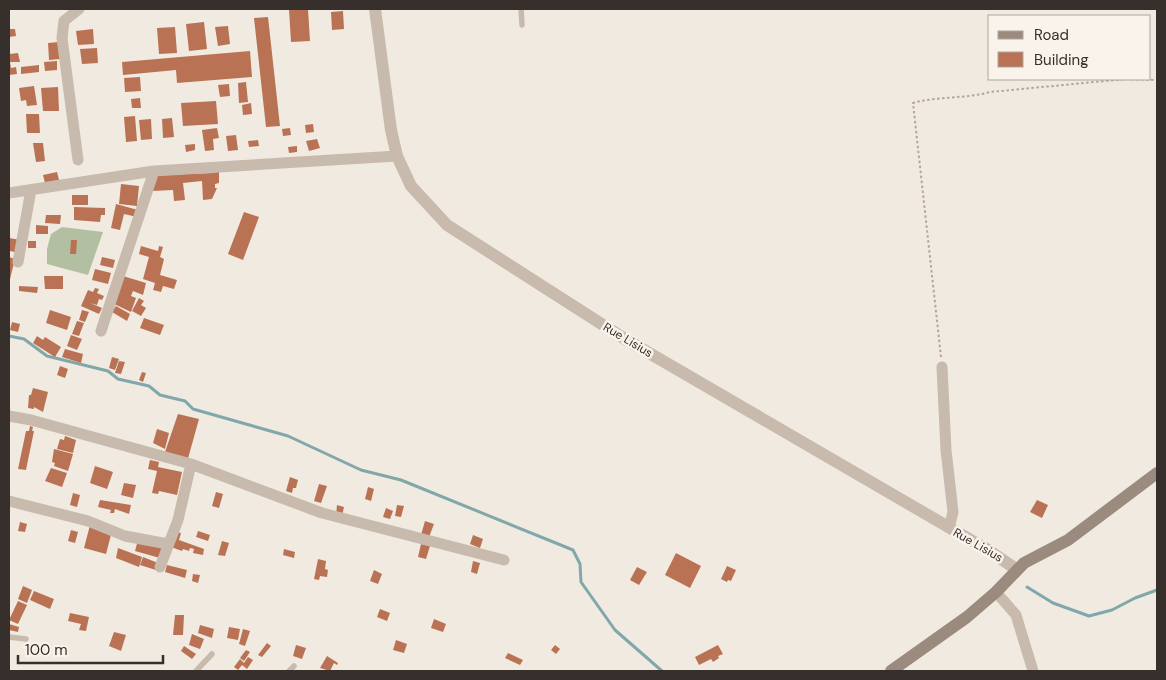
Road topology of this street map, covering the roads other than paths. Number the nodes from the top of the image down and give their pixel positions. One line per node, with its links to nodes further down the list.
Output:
1 (79, 9): 6 (street)
2 (375, 9): 5 (street, Rue Lisius)
3 (521, 9): 4 (lane)
4 (522, 26)
5 (390, 157): 7 (street); 17 (street, Rue Lisius)
6 (78, 160)
7 (154, 171): 8 (street); 11 (street)
8 (31, 190): 9 (street); 10 (street)
9 (9, 193)
10 (18, 262)
11 (101, 331)
12 (942, 367): 17 (street)
13 (9, 416): 14 (street)
14 (191, 464): 18 (street); 19 (street)
15 (1157, 473): 21 (main road)
16 (9, 501): 18 (street)
17 (949, 528): 21 (street, Rue Lisius)
18 (168, 544): 20 (street)
19 (504, 560)
20 (160, 567)
21 (1016, 569): 22 (main road)
22 (996, 592): 27 (main road); 28 (street)
23 (9, 637): 24 (lane)
24 (26, 639)
25 (212, 654): 26 (lane)
26 (196, 671)
27 (891, 671)
28 (1033, 671)

